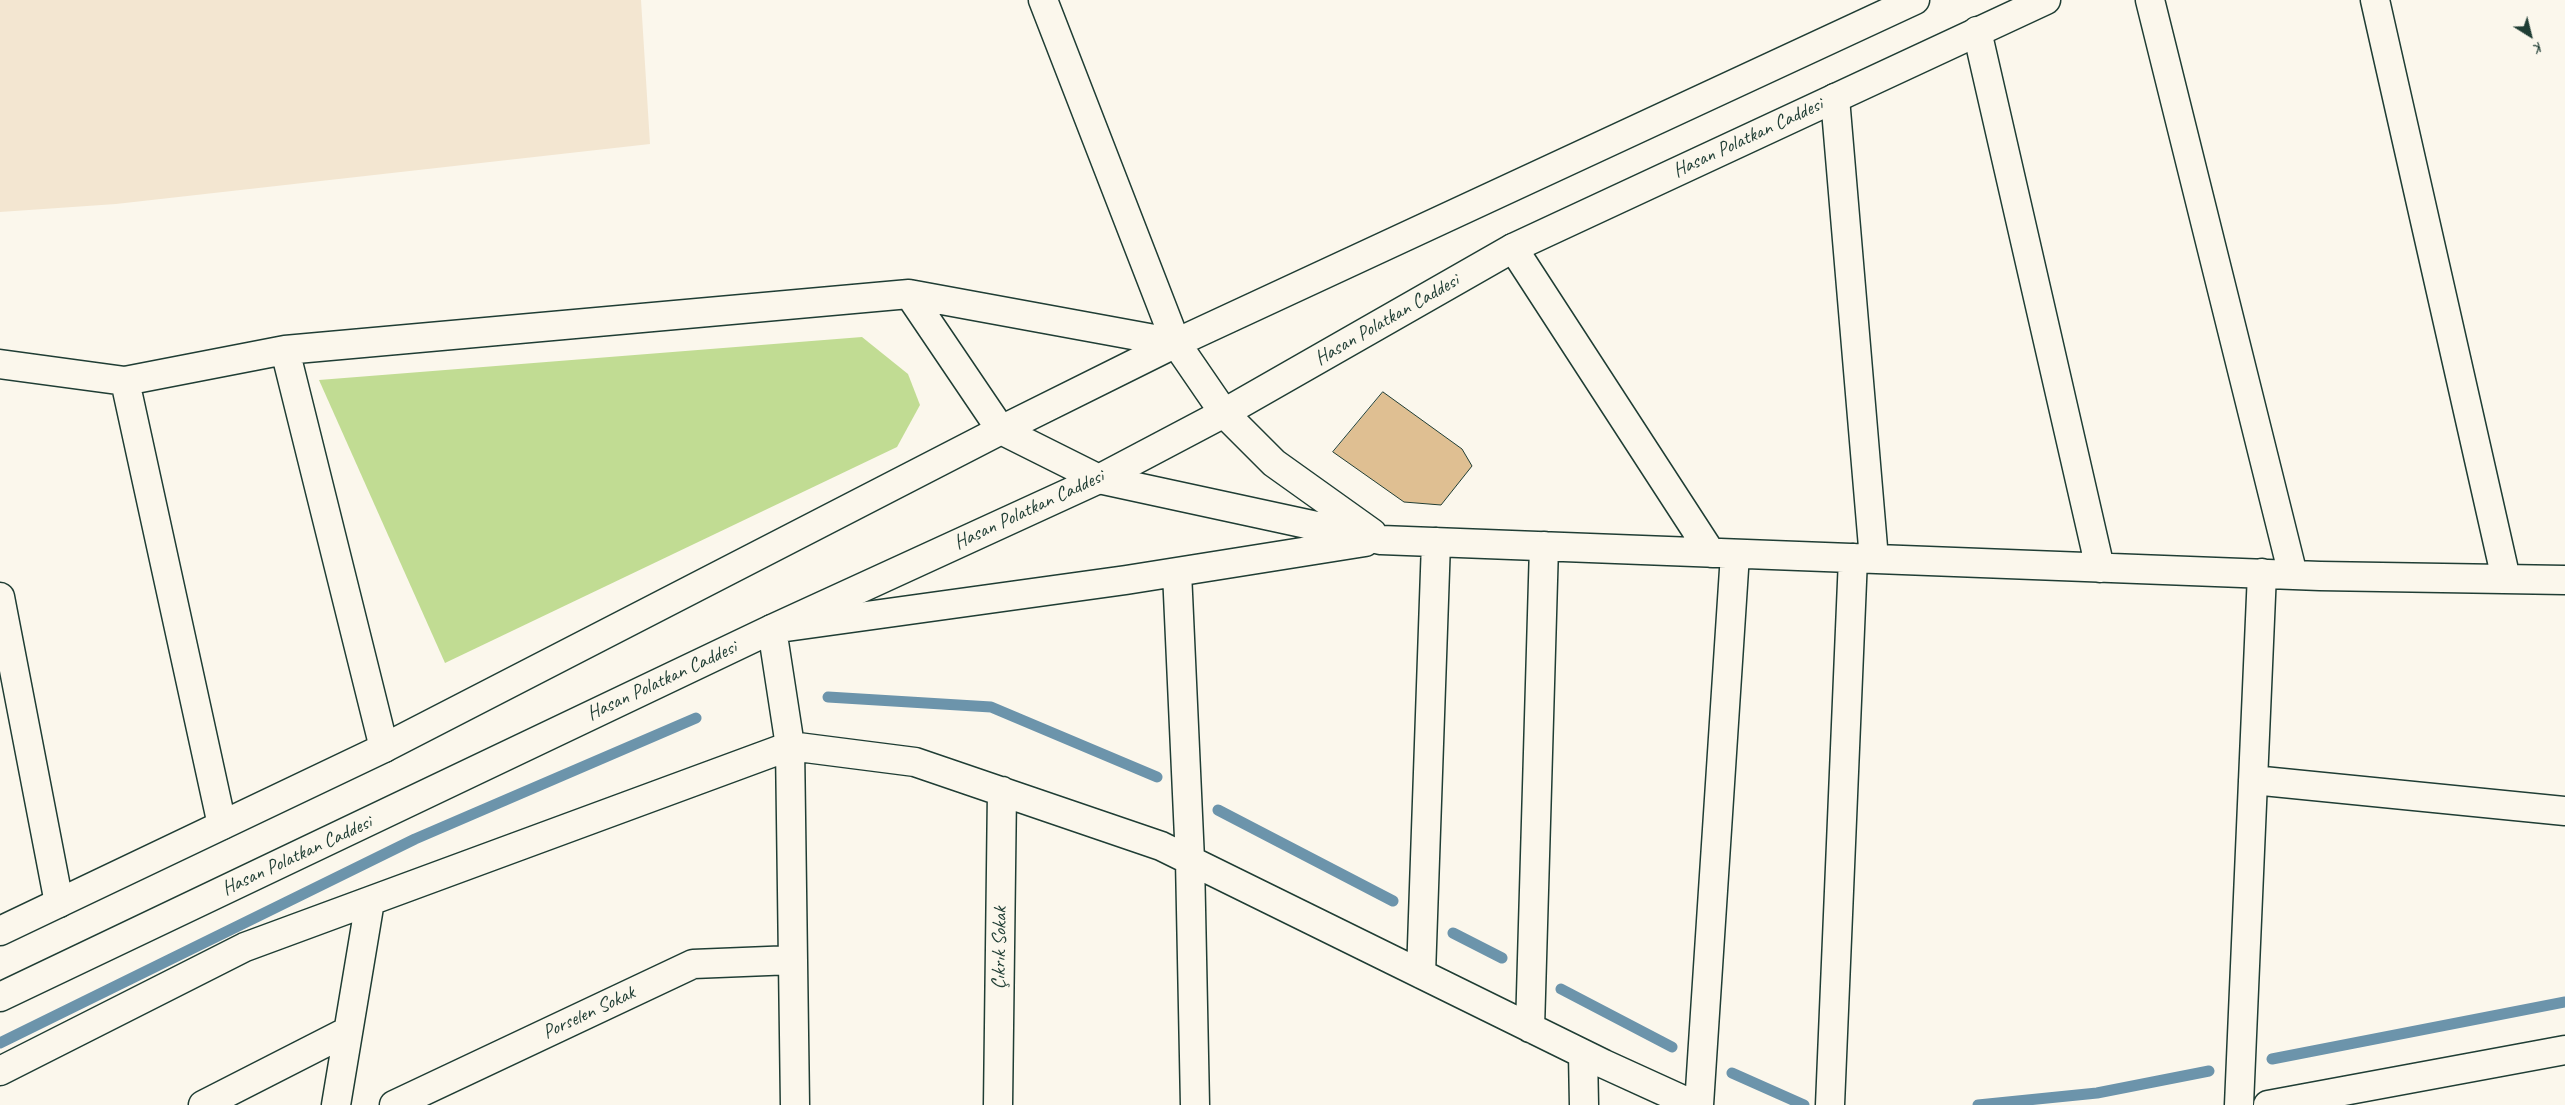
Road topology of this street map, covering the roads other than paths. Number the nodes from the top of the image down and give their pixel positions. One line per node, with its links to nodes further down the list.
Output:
1 (1043, 0): 10 (street)
2 (1915, 0): 10 (street)
3 (2046, 0): 6 (street, Hasan Polatkan Caddesi)
4 (2150, 0): 25 (street)
5 (2375, 0): 26 (street)
6 (1976, 31): 7 (street, Hasan Polatkan Caddesi); 22 (street)
7 (1835, 98): 8 (street, Hasan Polatkan Caddesi); 21 (street)
8 (1513, 248): 14 (street, Hasan Polatkan Caddesi); 20 (street)
9 (909, 294): 10 (street); 11 (street); 15 (street)
10 (1176, 343): 14 (street); 15 (street)
11 (285, 350): 13 (street); 31 (street)
12 (0, 364): 13 (street)
13 (125, 382): 35 (street)
14 (1224, 413): 16 (street, Hasan Polatkan Caddesi); 17 (street)
15 (1001, 430): 16 (street); 31 (street)
16 (1099, 479): 17 (street); 29 (street, Hasan Polatkan Caddesi)
17 (1381, 540): 18 (street); 23 (street)
18 (1436, 542): 19 (street); 41 (street)
19 (1544, 546): 20 (street); 43 (street)
20 (1723, 553): 21 (street); 57 (street)
21 (1864, 559): 22 (street); 58 (street)
22 (2100, 568): 24 (street)
23 (1177, 572): 29 (street); 36 (street)
24 (2262, 574): 25 (street); 32 (street)
25 (2293, 575): 26 (street)
26 (2506, 579): 27 (street)
27 (2565, 580)
28 (0, 597): 38 (street)
29 (772, 629): 30 (street); 42 (street, Hasan Polatkan Caddesi)
30 (790, 746): 33 (street); 37 (street); 40 (street)
31 (384, 748): 35 (street)
32 (2253, 780): 34 (street); 59 (street)
33 (1002, 791): 36 (street); 53 (street, Çıkrık Sokak)
34 (2565, 811)
35 (222, 825): 38 (street)
36 (1190, 860): 41 (street); 54 (street)
37 (370, 901): 44 (street); 47 (street)
38 (59, 903): 39 (street)
39 (0, 931)
40 (793, 960): 51 (street, Porselen Sokak); 52 (street)
41 (1421, 974): 43 (street)
42 (0, 997)
43 (1530, 1028): 46 (street)
44 (348, 1031): 49 (street); 50 (street)
45 (2565, 1050): 48 (street)
46 (1583, 1054): 55 (street); 56 (street)
47 (0, 1071)
48 (2376, 1095): 60 (street)
49 (203, 1105)
50 (336, 1105)
51 (394, 1105)
52 (795, 1105)
53 (998, 1105)
54 (1195, 1105)
55 (1584, 1105)
56 (1694, 1105)
57 (1699, 1105)
58 (1830, 1105)
59 (2239, 1105)
60 (2268, 1105)

